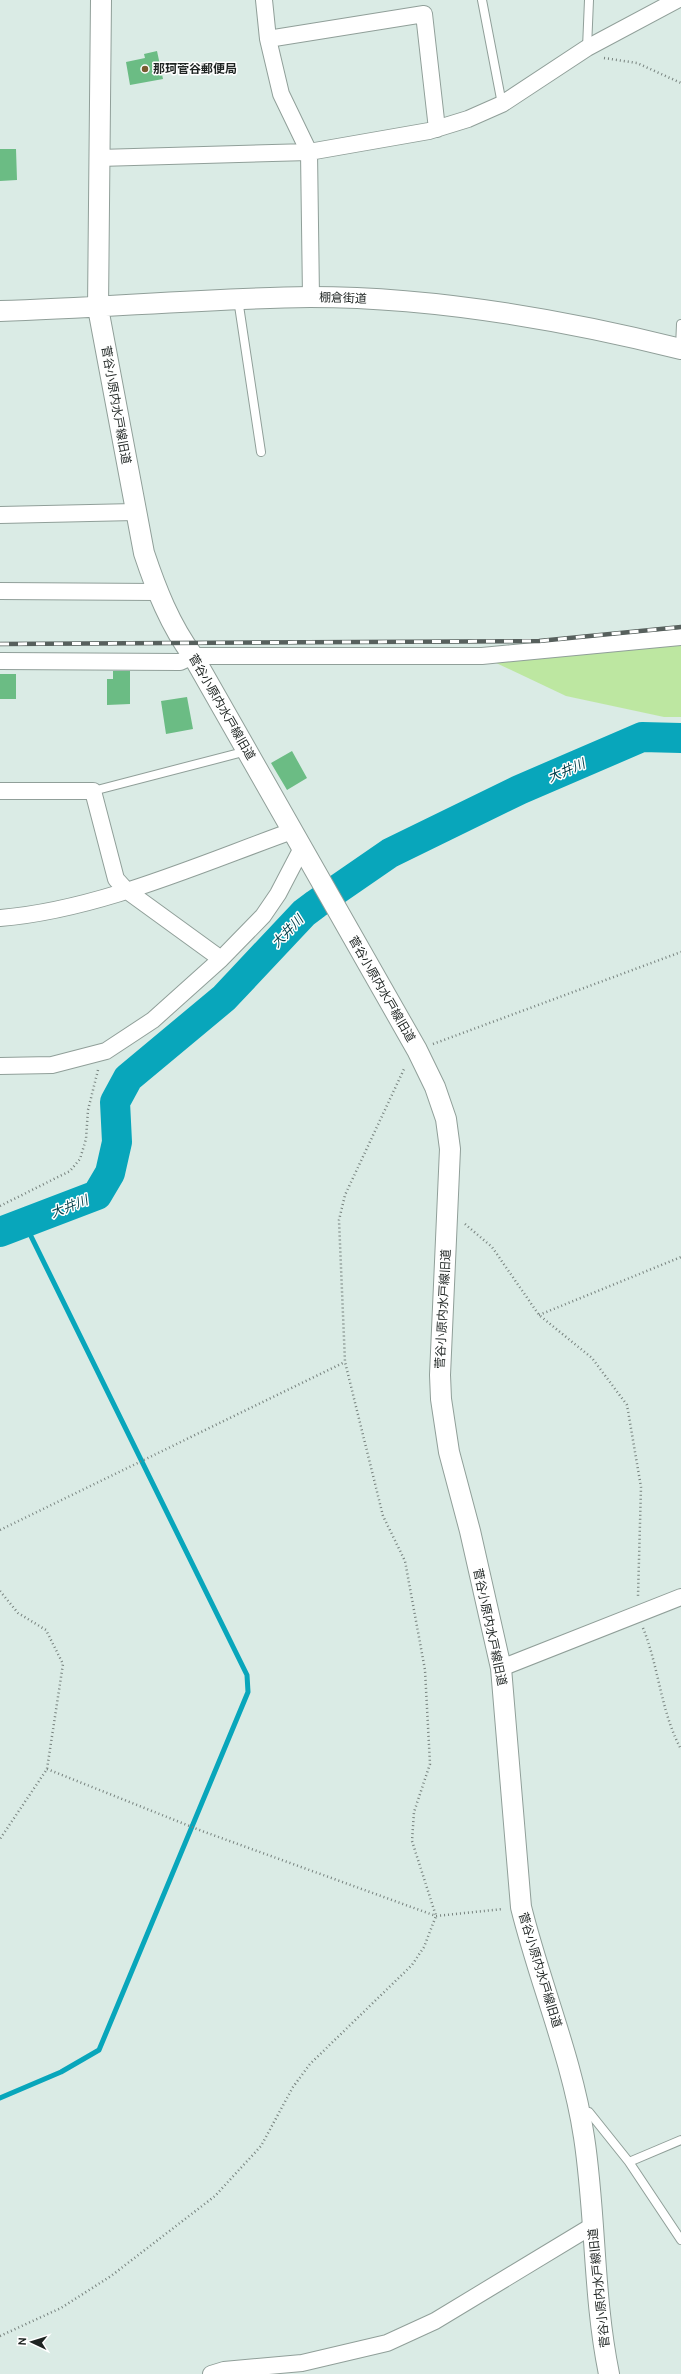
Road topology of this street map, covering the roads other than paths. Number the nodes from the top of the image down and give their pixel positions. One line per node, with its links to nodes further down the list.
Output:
1 (101, 0): 11 (street, 菅谷小原内水戸線旧道)
2 (264, 0): 6 (street)
3 (482, 0): 8 (lane)
4 (589, 0): 7 (lane)
5 (677, 0): 7 (street)
6 (268, 39): 9 (street); 10 (street)
7 (587, 48): 8 (street)
8 (502, 104): 9 (street)
9 (437, 129): 10 (street)
10 (308, 152): 11 (street); 12 (street)
11 (99, 158): 14 (street, 菅谷小原内水戸線旧道)
12 (311, 297): 13 (street, 棚倉街道); 17 (street, 棚倉街道)
13 (238, 299): 14 (street, 棚倉街道); 18 (lane)
14 (98, 308): 15 (street, 棚倉街道); 19 (street, 菅谷小原内水戸線旧道)
15 (0, 311)
16 (681, 324): 17 (lane)
17 (681, 349)
18 (261, 452)
19 (135, 512): 20 (street); 22 (street, 菅谷小原内水戸線旧道)
20 (0, 516)
21 (0, 591): 22 (street)
22 (157, 592): 24 (street, 菅谷小原内水戸線旧道)
23 (681, 637): 24 (street)
24 (193, 656): 25 (street); 26 (street, 菅谷小原内水戸線旧道)
25 (0, 661)
26 (247, 751): 28 (lane); 29 (street, 菅谷小原内水戸線旧道)
27 (0, 791): 28 (street)
28 (93, 791): 30 (street)
29 (297, 840): 30 (street); 32 (street); 35 (street, 菅谷小原内水戸線旧道)
30 (126, 890): 31 (street); 32 (street)
31 (0, 918)
32 (221, 959): 33 (street)
33 (0, 1066)
34 (681, 1598): 35 (street)
35 (500, 1668): 36 (street, 菅谷小原内水戸線旧道)
36 (579, 2111): 38 (lane); 39 (street, 菅谷小原内水戸線旧道)
37 (681, 2140): 38 (lane)
38 (629, 2162): 40 (lane)
39 (592, 2226): 41 (street); 43 (street, 菅谷小原内水戸線旧道)
40 (681, 2240)
41 (304, 2369): 42 (street)
42 (211, 2374)
43 (609, 2374)

